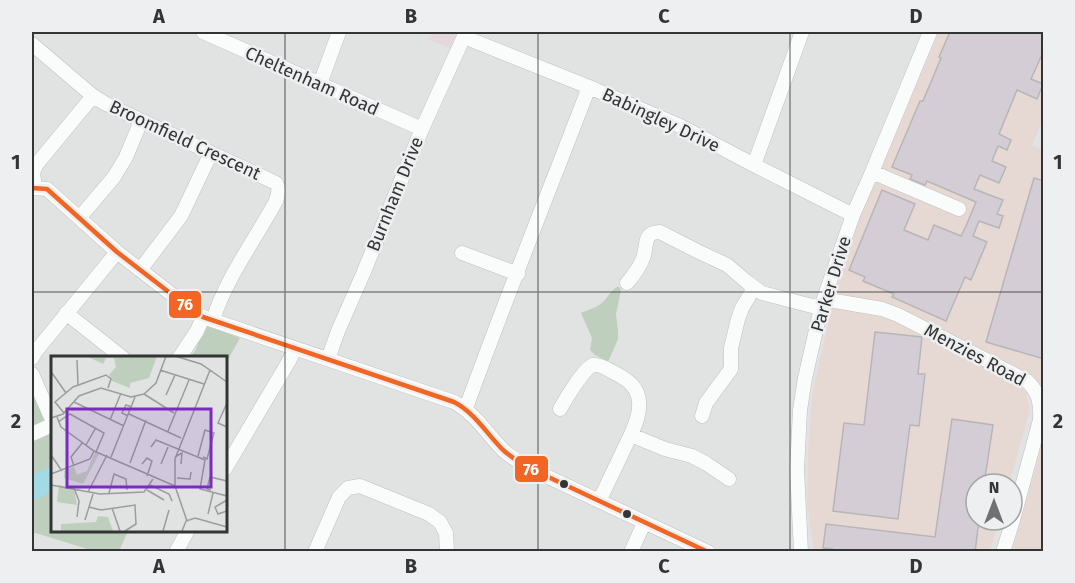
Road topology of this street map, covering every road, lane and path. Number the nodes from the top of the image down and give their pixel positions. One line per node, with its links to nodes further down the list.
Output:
1 (203, 32): 7 (street, Cheltenham Road)
2 (339, 32): 7 (street)
3 (930, 32): 14 (street, Parker Drive)
4 (798, 33): 13 (street)
5 (465, 34): 8 (street, Babingley Drive); 11 (street, Burnham Drive)
6 (32, 44): 9 (street, Broomfield Crescent)
7 (320, 84): 11 (street, Cheltenham Road)
8 (589, 87): 13 (street, Babingley Drive); 22 (street)
9 (93, 96): 10 (street, Broomfield Crescent); 15 (street)
10 (141, 121): 12 (street, Broomfield Crescent); 18 (street)
11 (422, 129): 32 (street, Burnham Drive)
12 (211, 153): 21 (street); 27 (street, Broomfield Crescent)
13 (754, 165): 17 (street, Babingley Drive)
14 (872, 172): 16 (street); 17 (street, Parker Drive)
15 (33, 187): 18 (street)
16 (959, 209)
17 (853, 215): 25 (street, Parker Drive)
18 (80, 217): 19 (street)
19 (117, 252): 21 (street); 26 (street)
20 (462, 253): 22 (street)
21 (140, 270): 27 (street)
22 (518, 274): 34 (street)
23 (627, 283): 24 (street, Menzies Road)
24 (754, 288): 25 (street, Menzies Road); 36 (street)
25 (822, 304): 51 (street, Parker Drive); 52 (street, Menzies Road)
26 (66, 313): 29 (street); 31 (street)
27 (208, 319): 28 (street); 30 (street)
28 (295, 348): 32 (street); 41 (street)
29 (120, 356)
30 (180, 356)
31 (32, 358)
32 (328, 359): 34 (street)
33 (32, 374): 37 (street)
34 (466, 408): 43 (street)
35 (560, 409): 40 (street)
36 (702, 416)
37 (51, 418)
38 (51, 425): 39 (street)
39 (32, 434)
40 (631, 435): 42 (street); 43 (street)
41 (226, 467)
42 (729, 479)
43 (599, 501): 44 (street)
44 (644, 523): 49 (street); 50 (street)
45 (187, 532): 46 (street)
46 (176, 552)
47 (315, 552): 48 (street)
48 (447, 552)
49 (631, 552)
50 (708, 552)
51 (801, 552)
52 (1003, 552)

